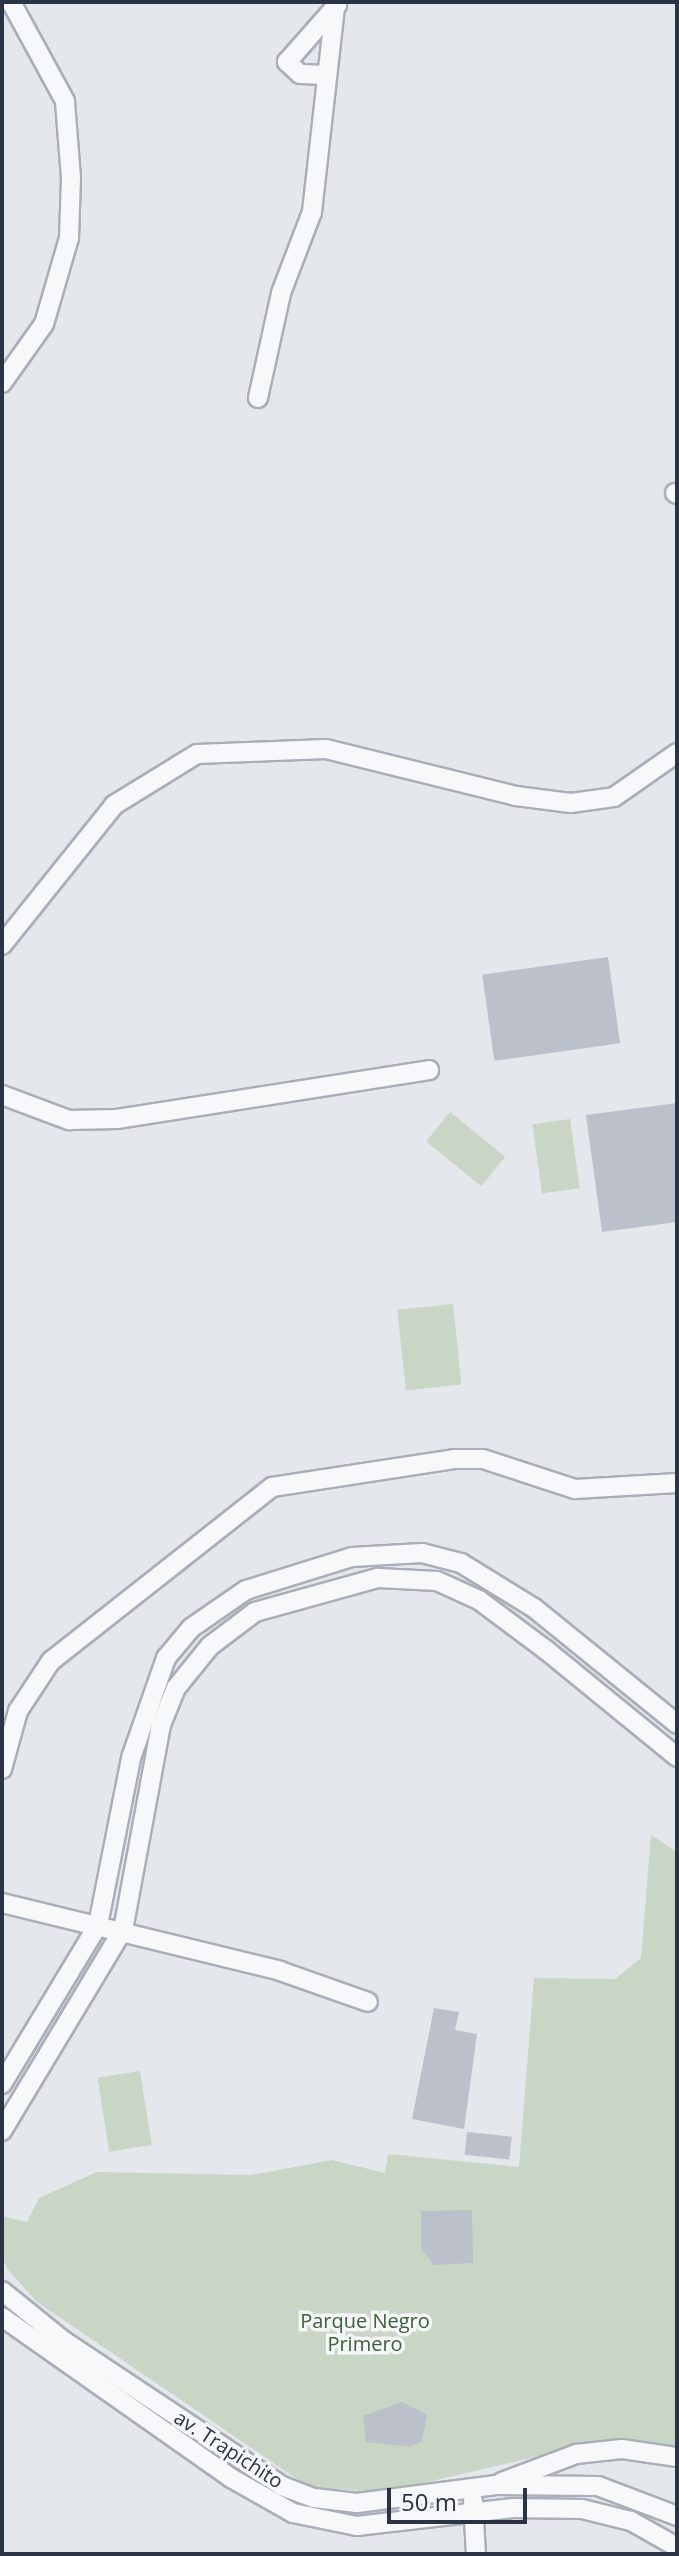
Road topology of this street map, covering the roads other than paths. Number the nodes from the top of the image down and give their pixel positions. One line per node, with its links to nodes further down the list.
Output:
1 (11, 2): 4 (street)
2 (337, 5): 3 (street); 3 (street)
3 (327, 75): 5 (street)
4 (2, 383)
5 (258, 398)
6 (677, 753): 7 (street)
7 (2, 945)
8 (429, 1070): 9 (street)
9 (2, 1095)
10 (677, 1483): 12 (street)
11 (677, 1724): 16 (street)
12 (6, 1733): 14 (street)
13 (677, 1757): 17 (street)
14 (2, 1769)
15 (2, 1903): 16 (street)
16 (98, 1925): 17 (street); 19 (street)
17 (123, 1930): 18 (street); 20 (street)
18 (368, 2002)
19 (2, 2084)
20 (2, 2131)
21 (2, 2291): 25 (street, av. Trapichito)
22 (2, 2317): 26 (street)
23 (677, 2457): 24 (street)
24 (496, 2485): 25 (street, av. Trapichito); 27 (street, av. Trapichito)
25 (472, 2489): 26 (street)
26 (473, 2512): 28 (street); 29 (street)
27 (677, 2516)
28 (677, 2547)
29 (476, 2554)

